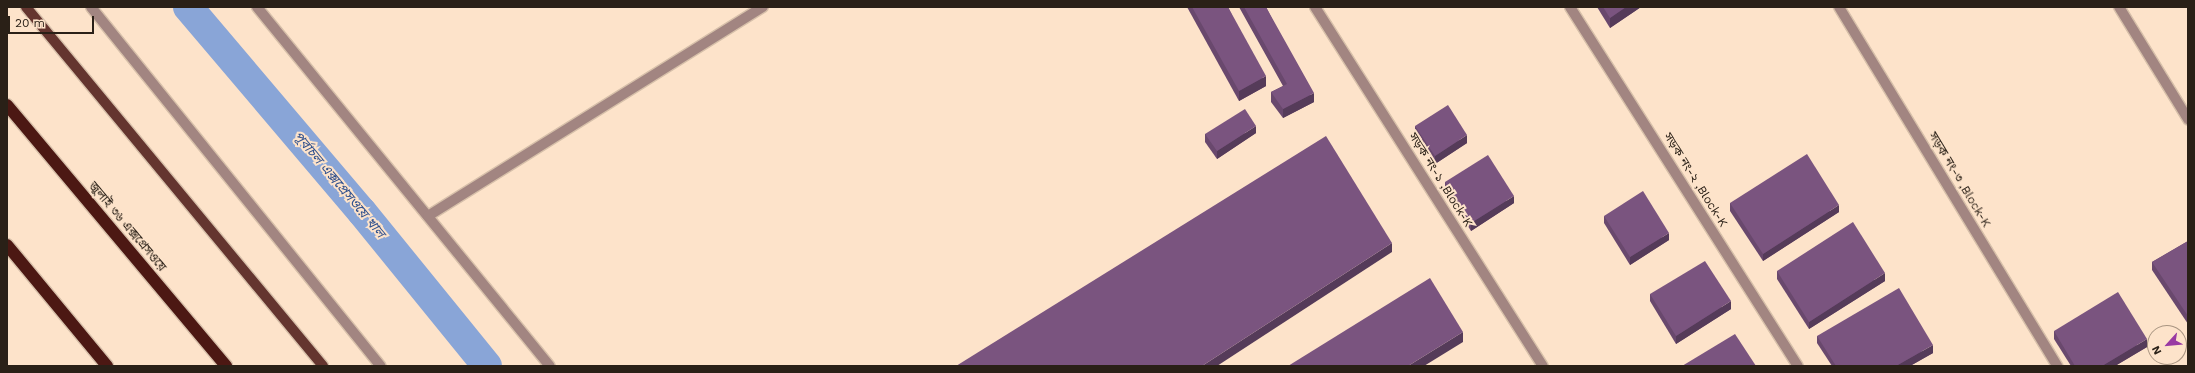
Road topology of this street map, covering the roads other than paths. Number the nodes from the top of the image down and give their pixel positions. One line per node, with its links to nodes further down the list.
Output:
1 (26, 7): 15 (main road)
2 (91, 7): 16 (street)
3 (257, 7): 11 (street)
4 (763, 7): 11 (street)
5 (1315, 7): 18 (street, সড়ক নং-১ ,Block-K)
6 (1570, 7): 19 (street, সড়ক নং-২ ,Block-K)
7 (1839, 7): 20 (street, সড়ক নং-৩ ,Block-K)
8 (2119, 7): 10 (street)
9 (7, 105): 14 (highway, জুলাই ৩৬ এক্সপ্রেসওয়ে)
10 (2188, 119)
11 (428, 216): 17 (street)
12 (7, 245): 13 (highway)
13 (107, 366)
14 (226, 366)
15 (323, 366)
16 (381, 366)
17 (550, 366)
18 (1543, 366)
19 (1798, 366)
20 (2057, 366)

